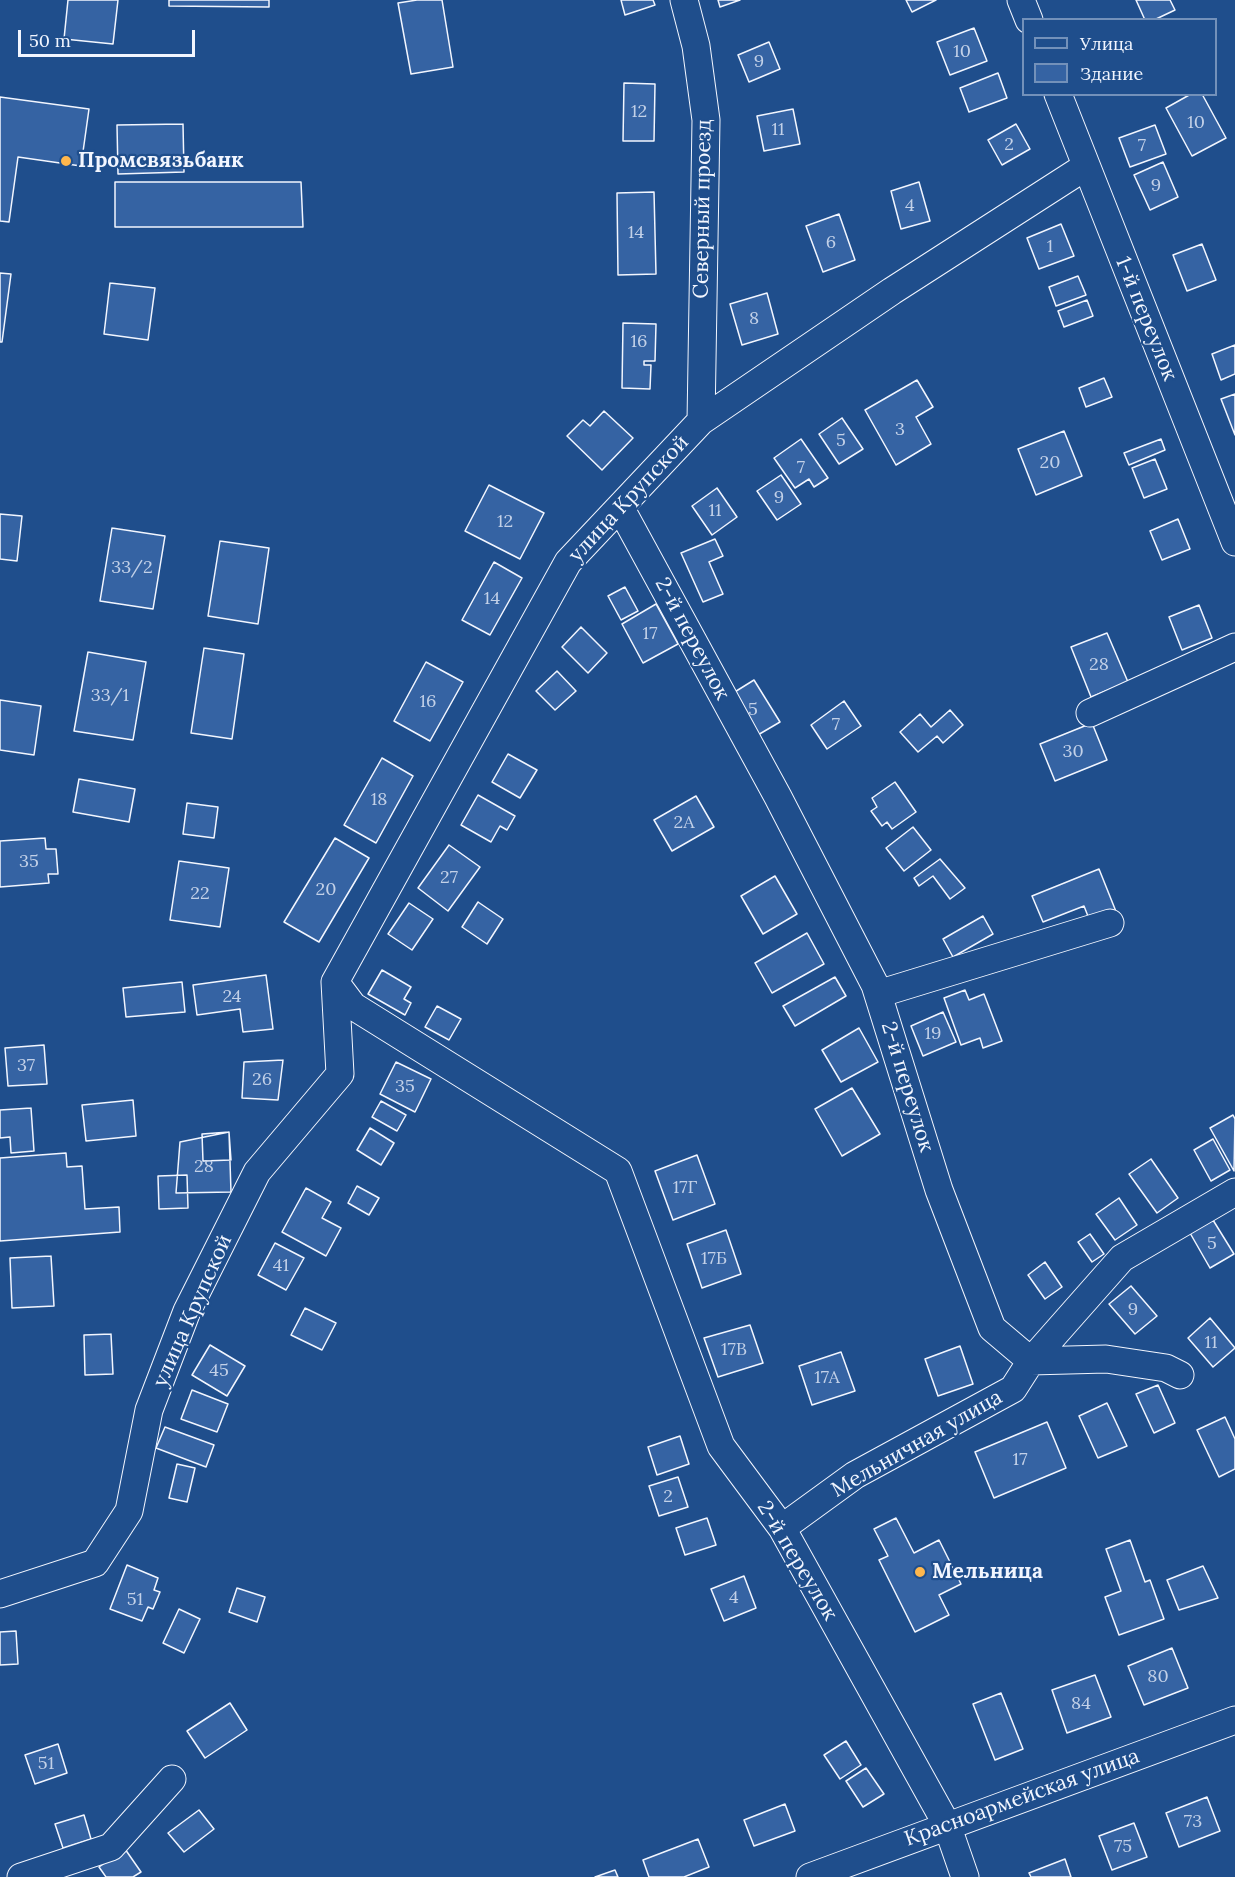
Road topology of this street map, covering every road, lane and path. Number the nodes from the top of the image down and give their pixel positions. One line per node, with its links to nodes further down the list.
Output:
1 (684, 0): 6 (street, Северный проезд)
2 (1021, 0): 3 (street)
3 (1028, 18)
4 (1059, 96): 5 (street, 1-й переулок)
5 (1085, 167): 6 (street, улица Крупской); 8 (street, 1-й переулок)
6 (701, 421): 7 (street, улица Крупской)
7 (621, 508): 12 (street, улица Крупской); 13 (street, 2-й переулок)
8 (1235, 542)
9 (1235, 647): 10 (street)
10 (1090, 713)
11 (1110, 923): 13 (street, 2-й переулок)
12 (335, 982): 17 (street, 2-й переулок); 18 (street, улица Крупской)
13 (878, 994): 15 (street, 2-й переулок)
14 (1235, 1192): 15 (street, Мельничная улица)
15 (1031, 1361): 16 (street); 17 (street, Мельничная улица)
16 (1180, 1375)
17 (782, 1528): 21 (street, 2-й переулок)
18 (0, 1594)
19 (1235, 1720): 21 (street, Красноармейская улица)
20 (172, 1779): 22 (street)
21 (947, 1825): 23 (street, Красноармейская улица); 24 (street, 2-й переулок)
22 (21, 1877)
23 (810, 1877)
24 (965, 1877)

